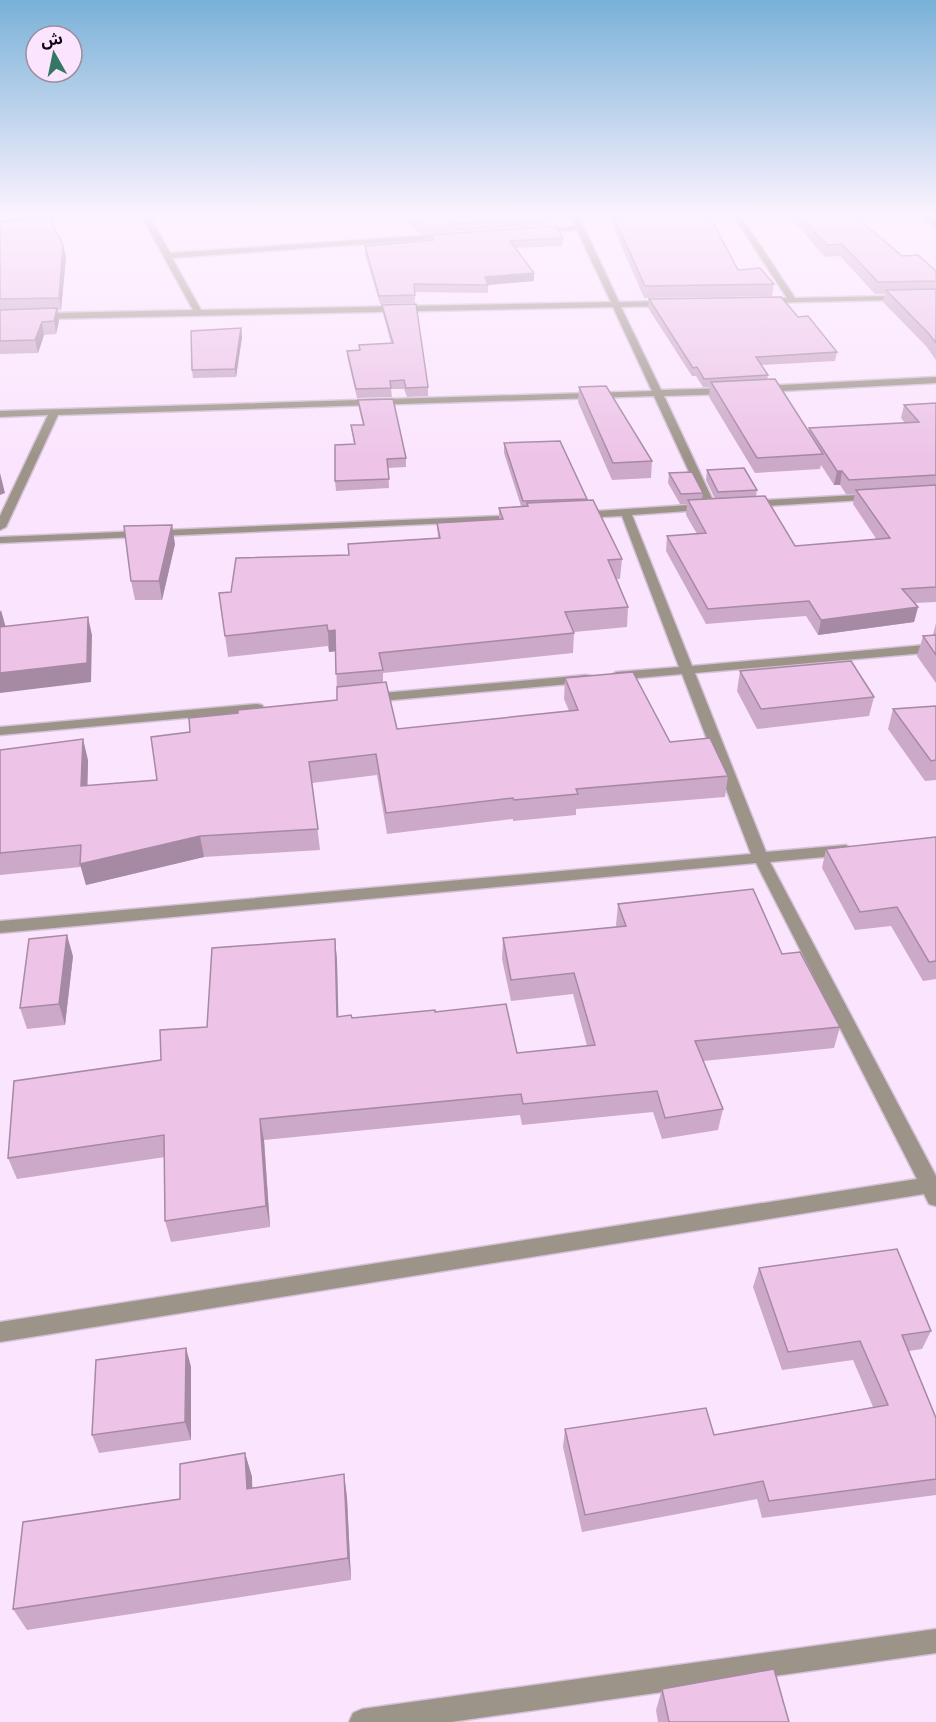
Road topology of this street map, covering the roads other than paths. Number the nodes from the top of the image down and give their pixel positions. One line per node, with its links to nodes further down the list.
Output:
1 (189, 295): 9 (street)
2 (612, 295): 8 (street)
3 (789, 295): 6 (street)
4 (936, 297): 6 (street)
5 (758, 301): 6 (street)
6 (793, 301)
7 (675, 303): 8 (street)
8 (616, 304): 9 (street); 14 (street)
9 (198, 312): 10 (street)
10 (0, 317)
11 (936, 380): 13 (street)
12 (738, 390): 14 (street)
13 (750, 390)
14 (657, 395): 15 (street); 18 (street)
15 (54, 413): 16 (street); 22 (street)
16 (0, 414)
17 (889, 496): 18 (street)
18 (723, 506): 19 (street)
19 (626, 513): 20 (street); 25 (street)
20 (567, 516)
21 (531, 517): 23 (street)
22 (0, 527)
23 (0, 540)
24 (936, 648): 25 (street)
25 (688, 670): 26 (street); 30 (street)
26 (356, 699)
27 (273, 707): 28 (street)
28 (0, 731)
29 (866, 849): 30 (street)
30 (760, 857): 31 (street); 32 (street)
31 (0, 927)
32 (934, 1189): 33 (street)
33 (0, 1332)
34 (936, 1641): 35 (street)
35 (362, 1722)

